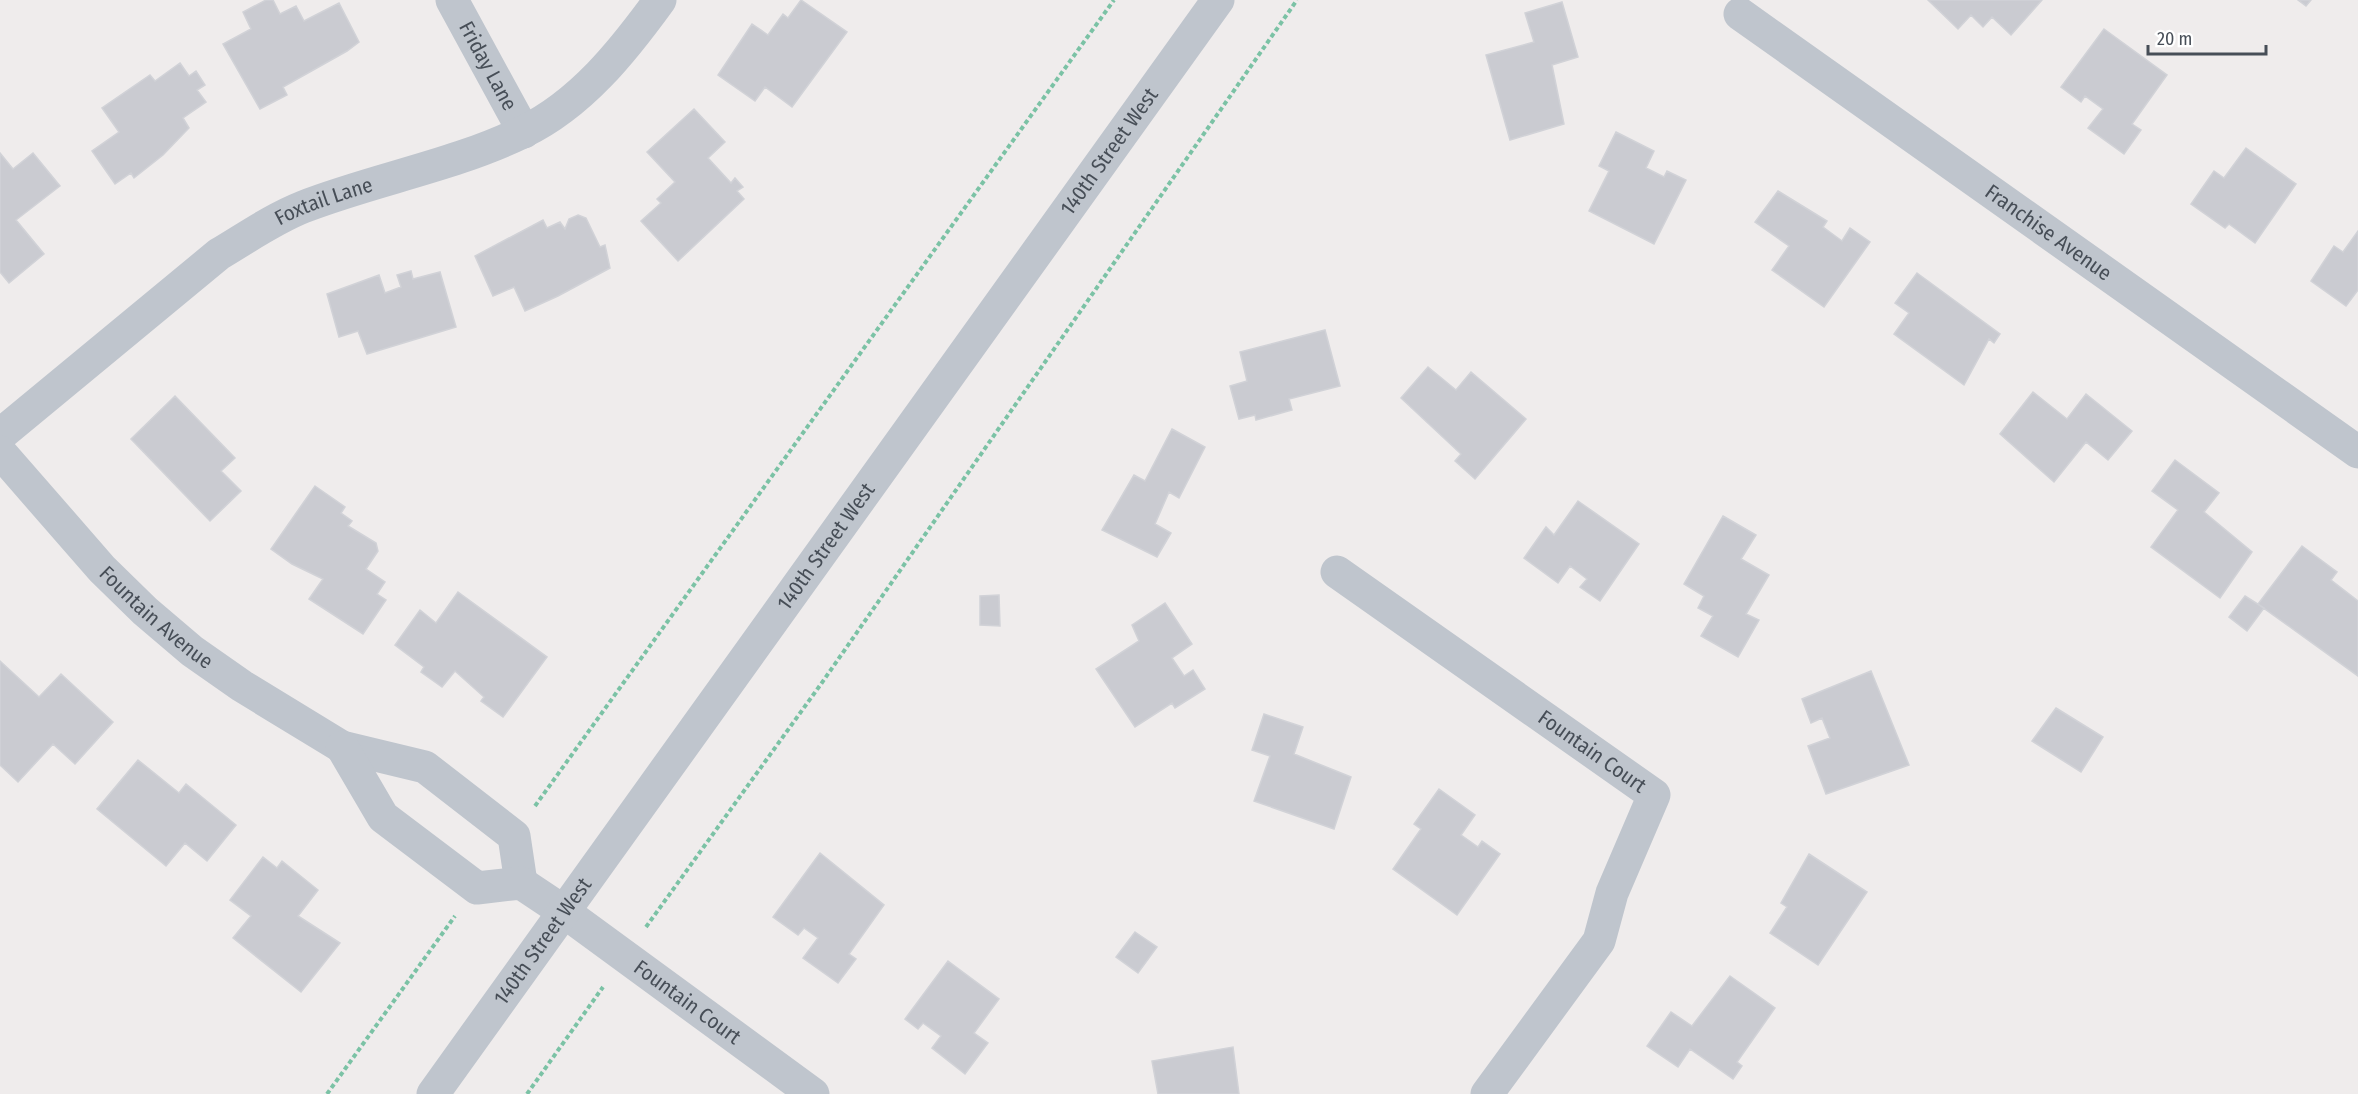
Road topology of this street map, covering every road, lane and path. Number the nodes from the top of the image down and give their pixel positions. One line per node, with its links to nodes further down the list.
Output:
1 (452, 0): 7 (street, Friday Lane)
2 (660, 0): 7 (street, Foxtail Lane)
3 (1114, 0): 13 (path)
4 (1218, 0): 15 (street, 140th Street West)
5 (1296, 0): 17 (path)
6 (1740, 14): 10 (street, Franchise Avenue)
7 (524, 132): 8 (street, Foxtail Lane)
8 (0, 435)
9 (0, 452): 12 (street, Fountain Avenue)
10 (2358, 452)
11 (1337, 572): 22 (street, Fountain Court)
12 (342, 747): 13 (street, Fountain Avenue); 14 (street, Fountain Avenue)
13 (514, 836): 14 (street)
14 (521, 883): 15 (street)
15 (563, 910): 17 (street, Fountain Court); 19 (street, 140th Street West)
16 (453, 918): 18 (path)
17 (625, 958): 20 (path); 21 (street, Fountain Court)
18 (327, 1094)
19 (433, 1094)
20 (527, 1094)
21 (813, 1094)
22 (1487, 1094)

